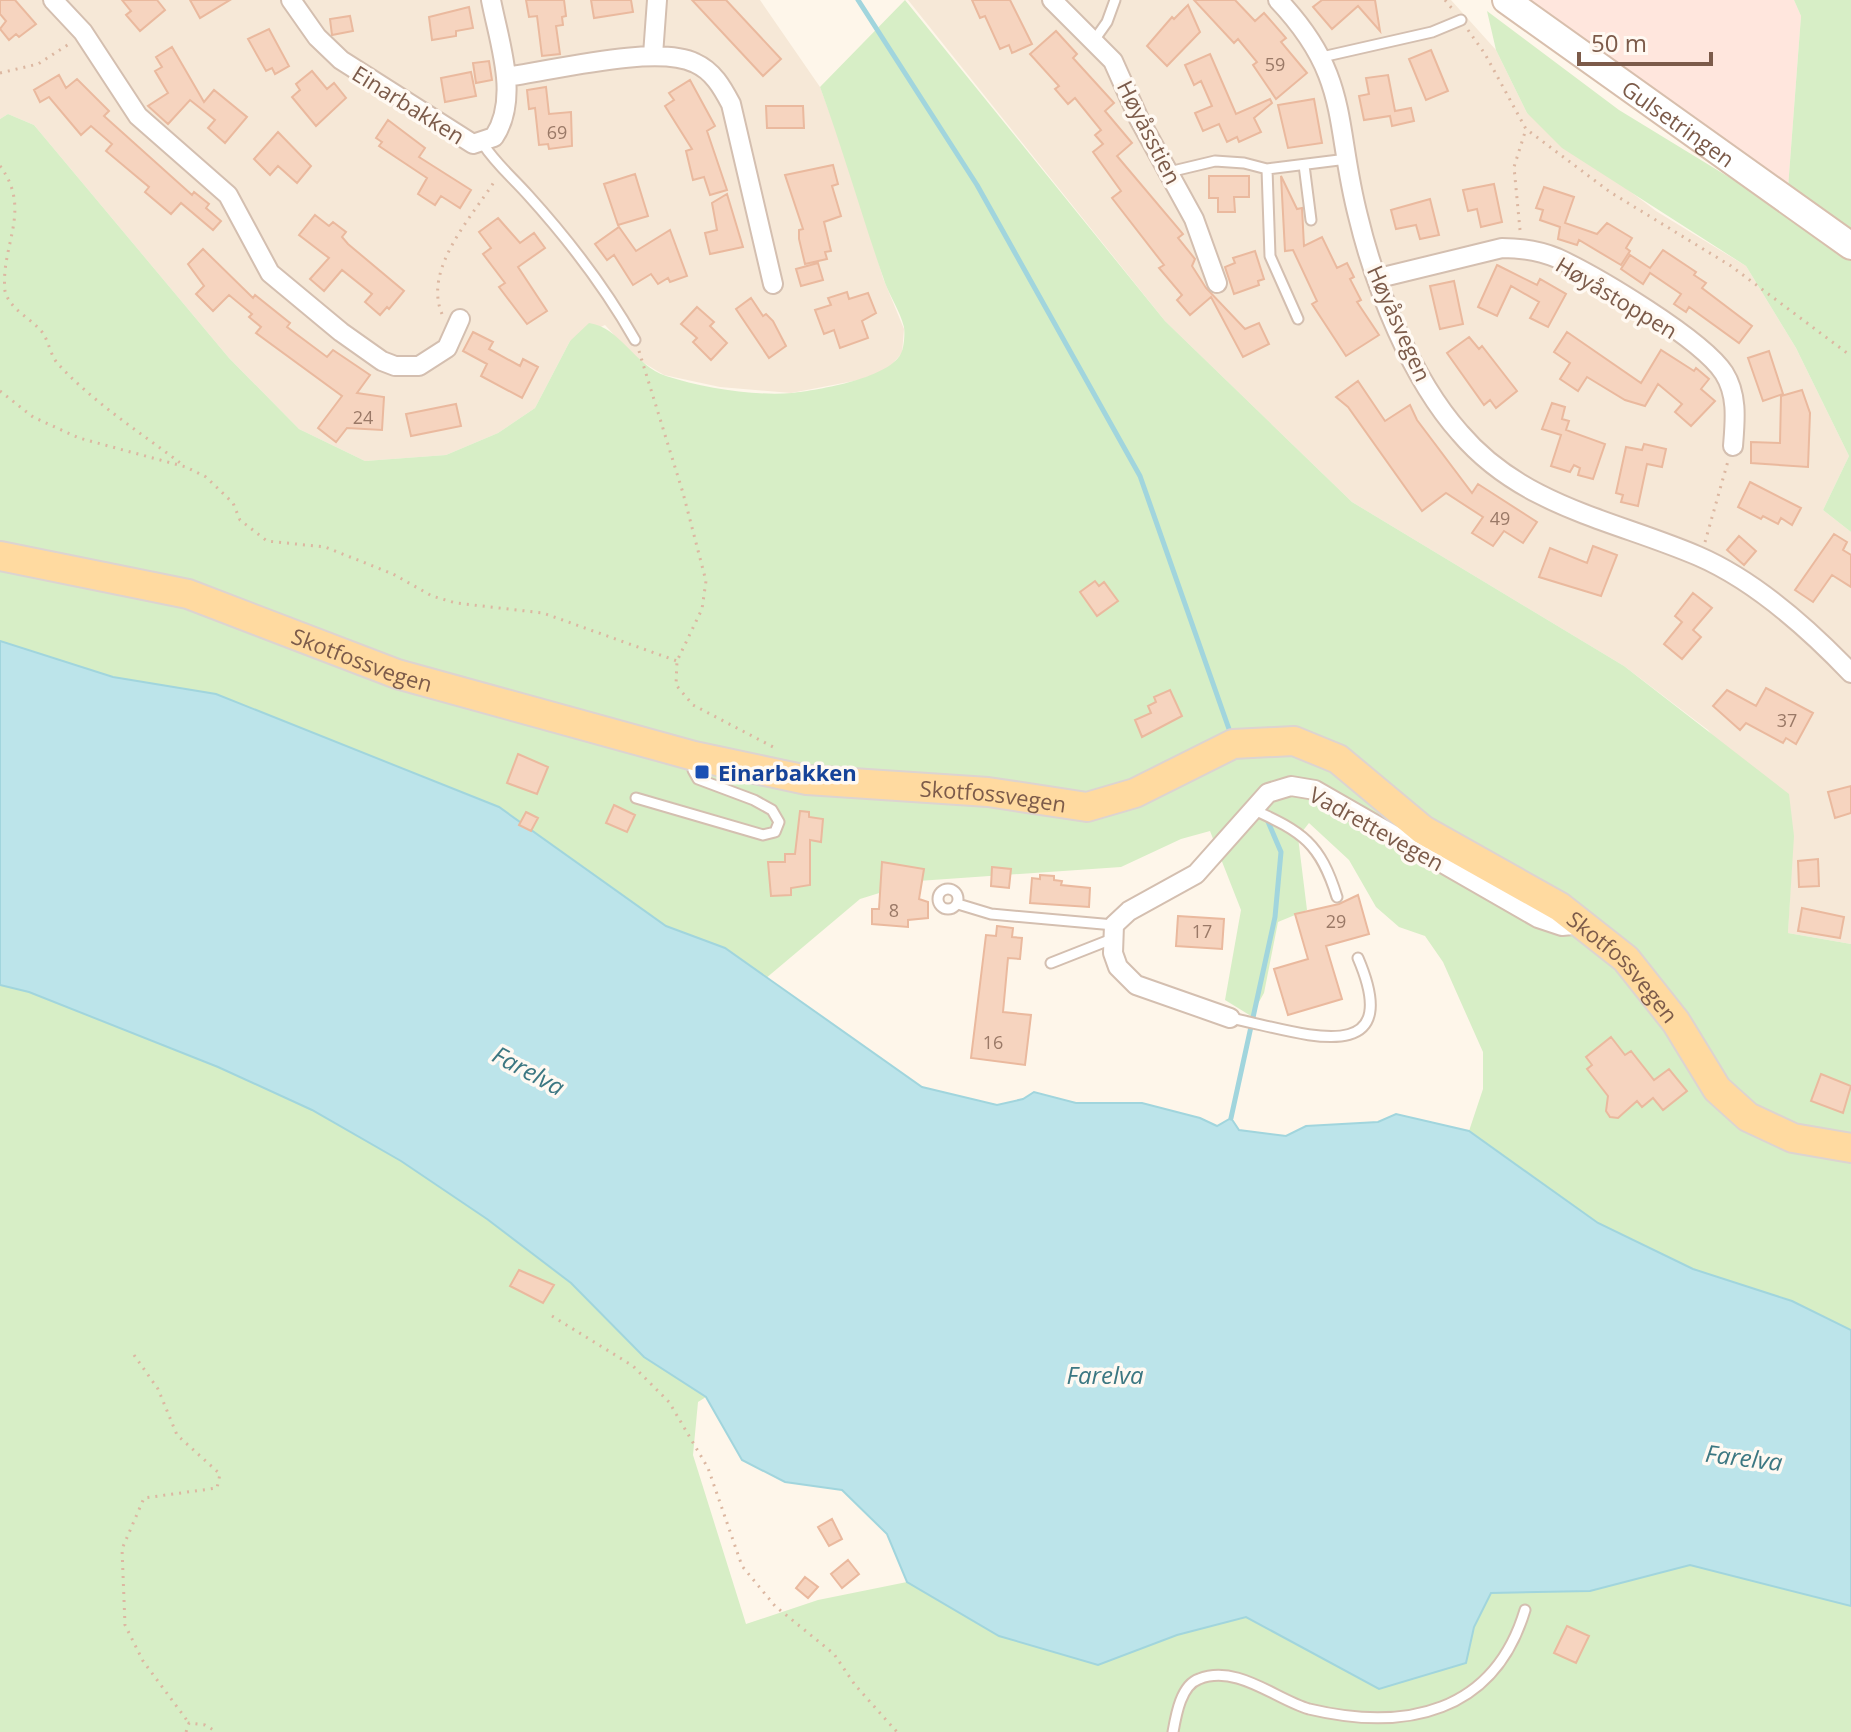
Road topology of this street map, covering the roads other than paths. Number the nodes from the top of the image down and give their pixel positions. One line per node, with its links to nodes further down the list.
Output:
1 (53, 0): 25 (street)
2 (291, 0): 14 (street, Einarbakken)
3 (491, 0): 13 (street, Einarbakken)
4 (657, 0): 11 (street)
5 (1052, 0): 10 (street, Høyåsstien)
6 (1115, 0): 10 (lane)
7 (1278, 0): 12 (street, Høyåsvegen)
8 (1506, 0): 20 (street, Gulsetringen)
9 (1461, 20): 12 (lane)
10 (1095, 39): 18 (street, Høyåsstien)
11 (653, 55): 13 (street); 23 (street)
12 (1322, 57): 15 (street, Høyåsvegen)
13 (506, 77): 14 (street, Einarbakken)
14 (483, 144): 26 (lane)
15 (1347, 159): 16 (lane); 21 (street, Høyåsvegen)
16 (1304, 165): 17 (lane); 19 (lane)
17 (1267, 169): 18 (lane); 24 (lane)
18 (1169, 172): 22 (street, Høyåsstien)
19 (1311, 220)
20 (1851, 246)
21 (1379, 278): 27 (street, Høyåstoppen); 29 (street, Høyåsvegen)
22 (1217, 283)
23 (773, 284)
24 (1298, 319)
25 (456, 327)
26 (635, 340)
27 (1733, 446)
28 (0, 556): 30 (main road, Skotfossvegen)
29 (1851, 673)
30 (694, 756): 31 (lane); 35 (main road, Skotfossvegen)
31 (636, 798)
32 (1252, 809): 33 (lane); 35 (street, Vadrettevegen); 36 (street, Vadrettevegen)
33 (1337, 897)
34 (958, 904): 36 (lane)
35 (1583, 924): 40 (main road, Skotfossvegen)
36 (1113, 932): 38 (lane, Vadrettevegen); 39 (street)
37 (1358, 958): 39 (lane)
38 (1051, 963)
39 (1230, 1018)
40 (1851, 1148)
41 (1525, 1610): 42 (lane)
42 (1173, 1732)

